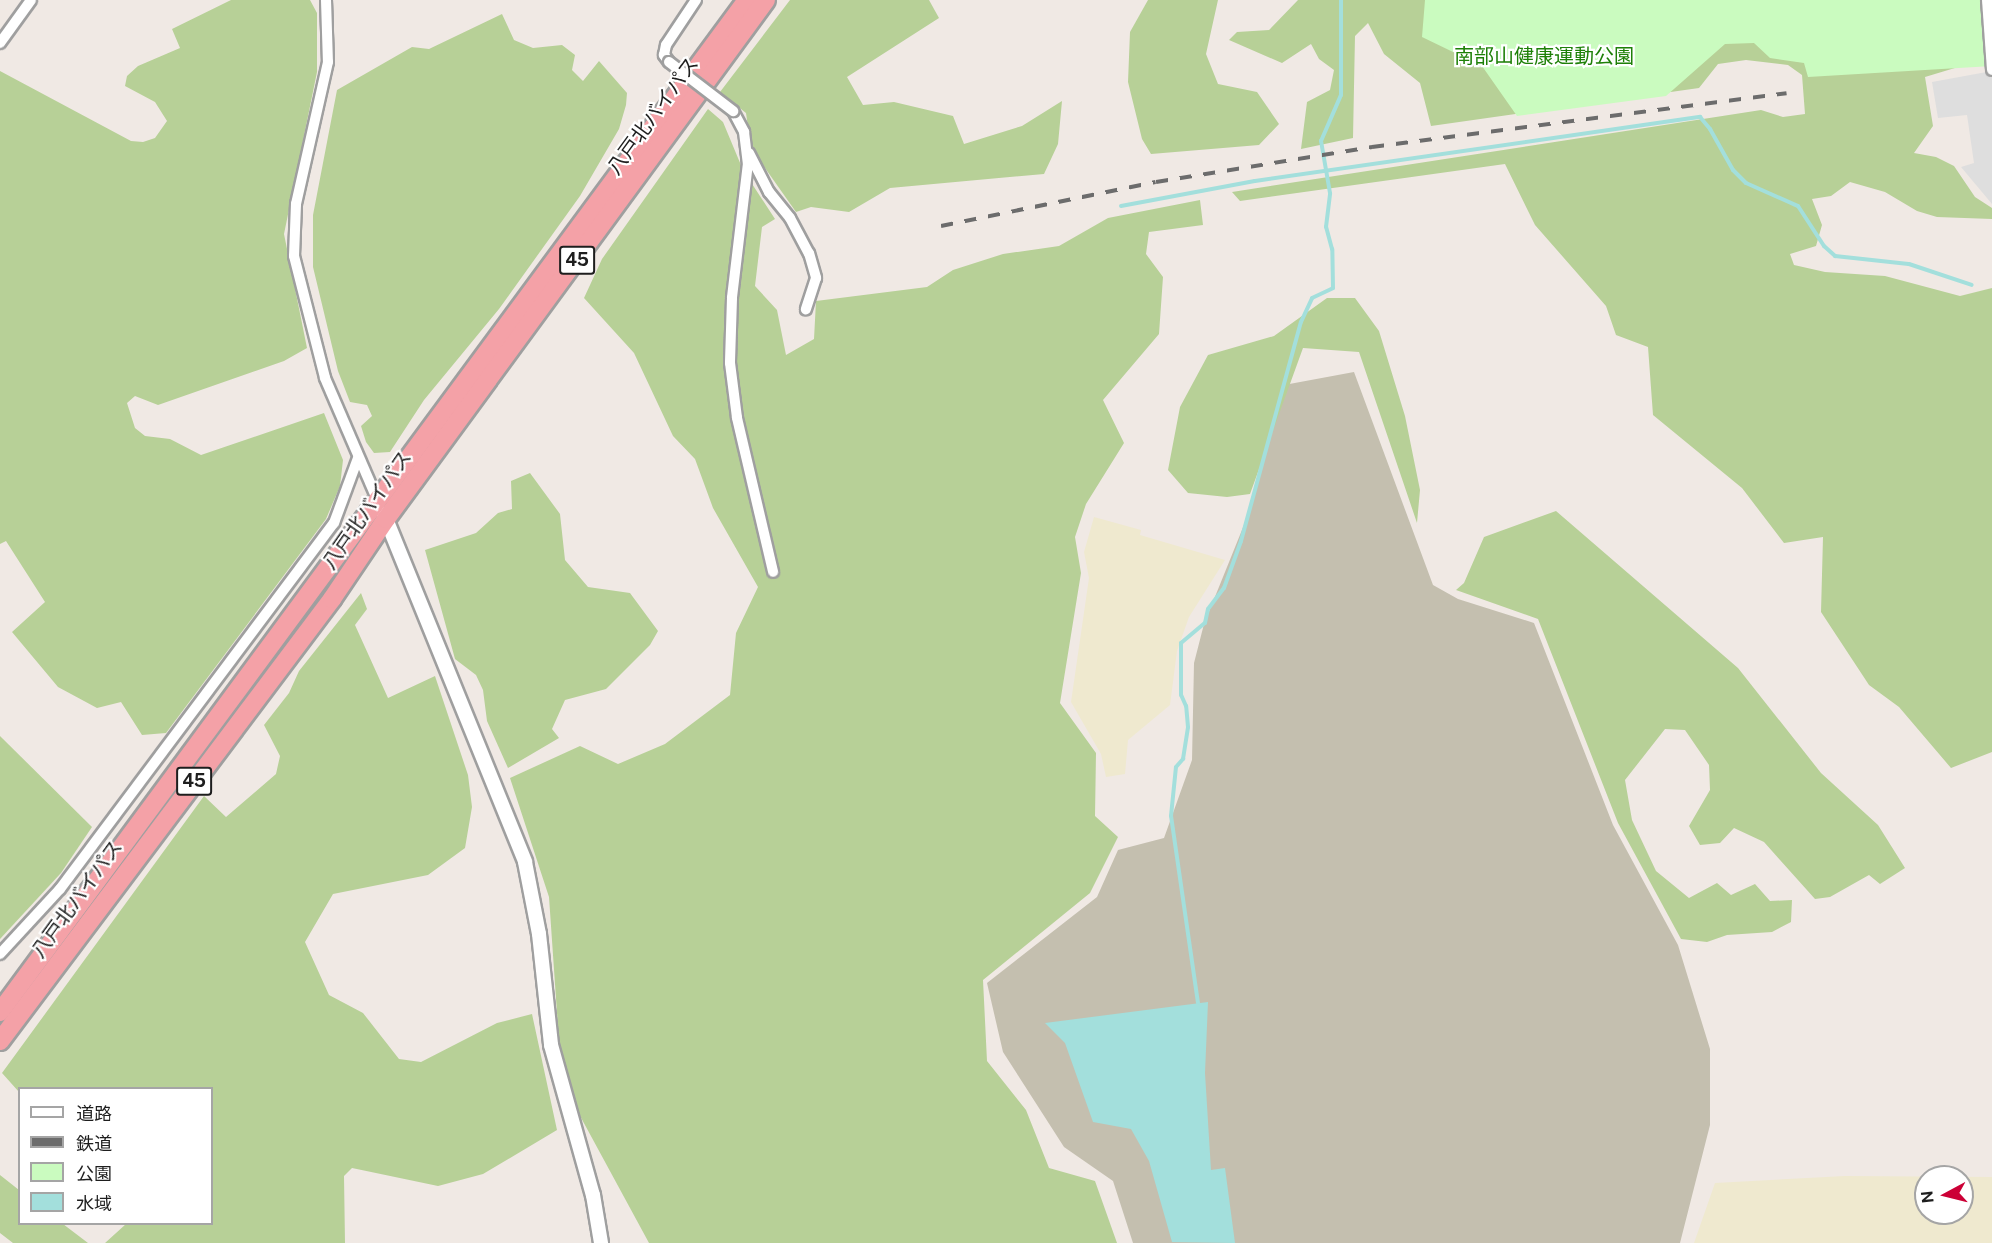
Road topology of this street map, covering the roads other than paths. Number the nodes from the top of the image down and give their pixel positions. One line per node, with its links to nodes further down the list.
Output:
1 (31, 0): 7 (street)
2 (326, 0): 11 (street)
3 (696, 0): 9 (street, bridge)
4 (747, 0): 12 (highway, 八戸北バイパス / 45)
5 (766, 0): 13 (highway, 八戸北バイパス / 45)
6 (1987, 0): 8 (street)
7 (0, 43)
8 (1992, 70)
9 (746, 147): 10 (street); 14 (street)
10 (806, 309)
11 (358, 458): 12 (street); 15 (street)
12 (378, 501): 13 (street); 16 (highway, 八戸北バイパス / 45)
13 (386, 519): 17 (highway, 八戸北バイパス / 45); 18 (street)
14 (773, 572)
15 (0, 954)
16 (0, 1012)
17 (0, 1041)
18 (602, 1243)

